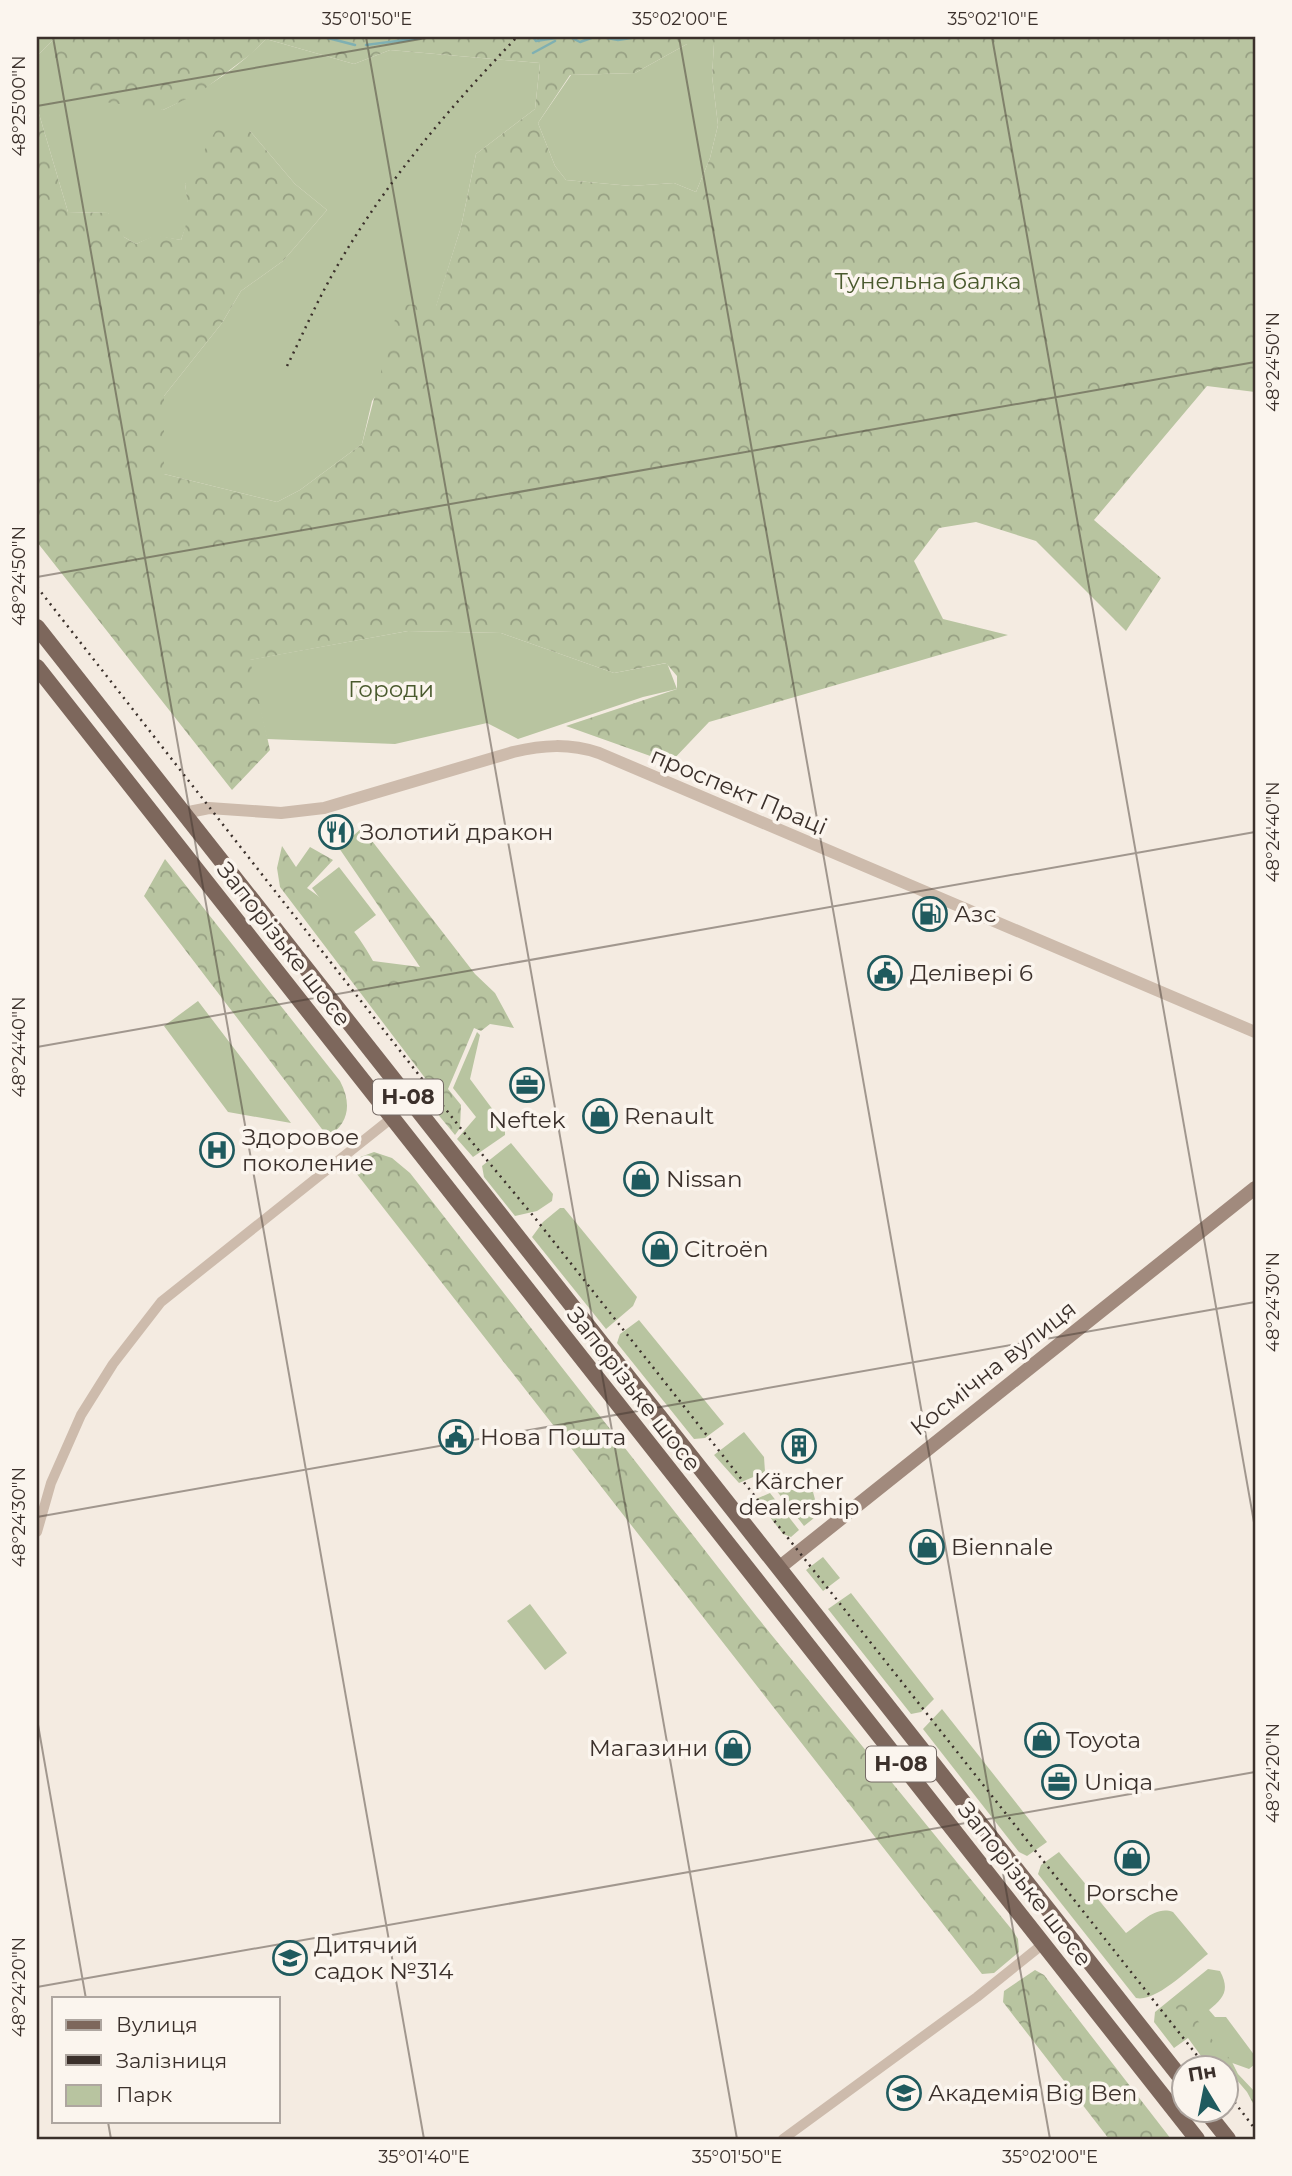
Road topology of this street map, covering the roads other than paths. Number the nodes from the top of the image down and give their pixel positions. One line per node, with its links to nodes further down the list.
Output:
1 (37, 627): 3 (main road, Запорізьке шосе / Н-08)
2 (37, 667): 4 (main road, Запорізьке шосе / Н-08)
3 (184, 813): 4 (main road); 5 (street, проспект Праці); 6 (main road, Запорізьке шосе / Н-08)
4 (164, 831): 7 (main road, Запорізьке шосе / Н-08)
5 (1255, 1032)
6 (412, 1102): 7 (main road); 10 (main road, Запорізьке шосе / Н-08)
7 (393, 1117): 9 (street); 11 (main road, Запорізьке шосе / Н-08)
8 (1255, 1188): 10 (main road, Космічна вулиця)
9 (37, 1532)
10 (780, 1567): 11 (main road, Космічна вулиця); 13 (main road, Запорізьке шосе / Н-08)
11 (760, 1584): 12 (main road, Запорізьке шосе / Н-08)
12 (1043, 1944): 15 (street); 16 (main road, Запорізьке шосе / Н-08)
13 (1170, 2064)
14 (1216, 2124): 17 (main road)
15 (783, 2139)
16 (1197, 2139)
17 (1228, 2139)

